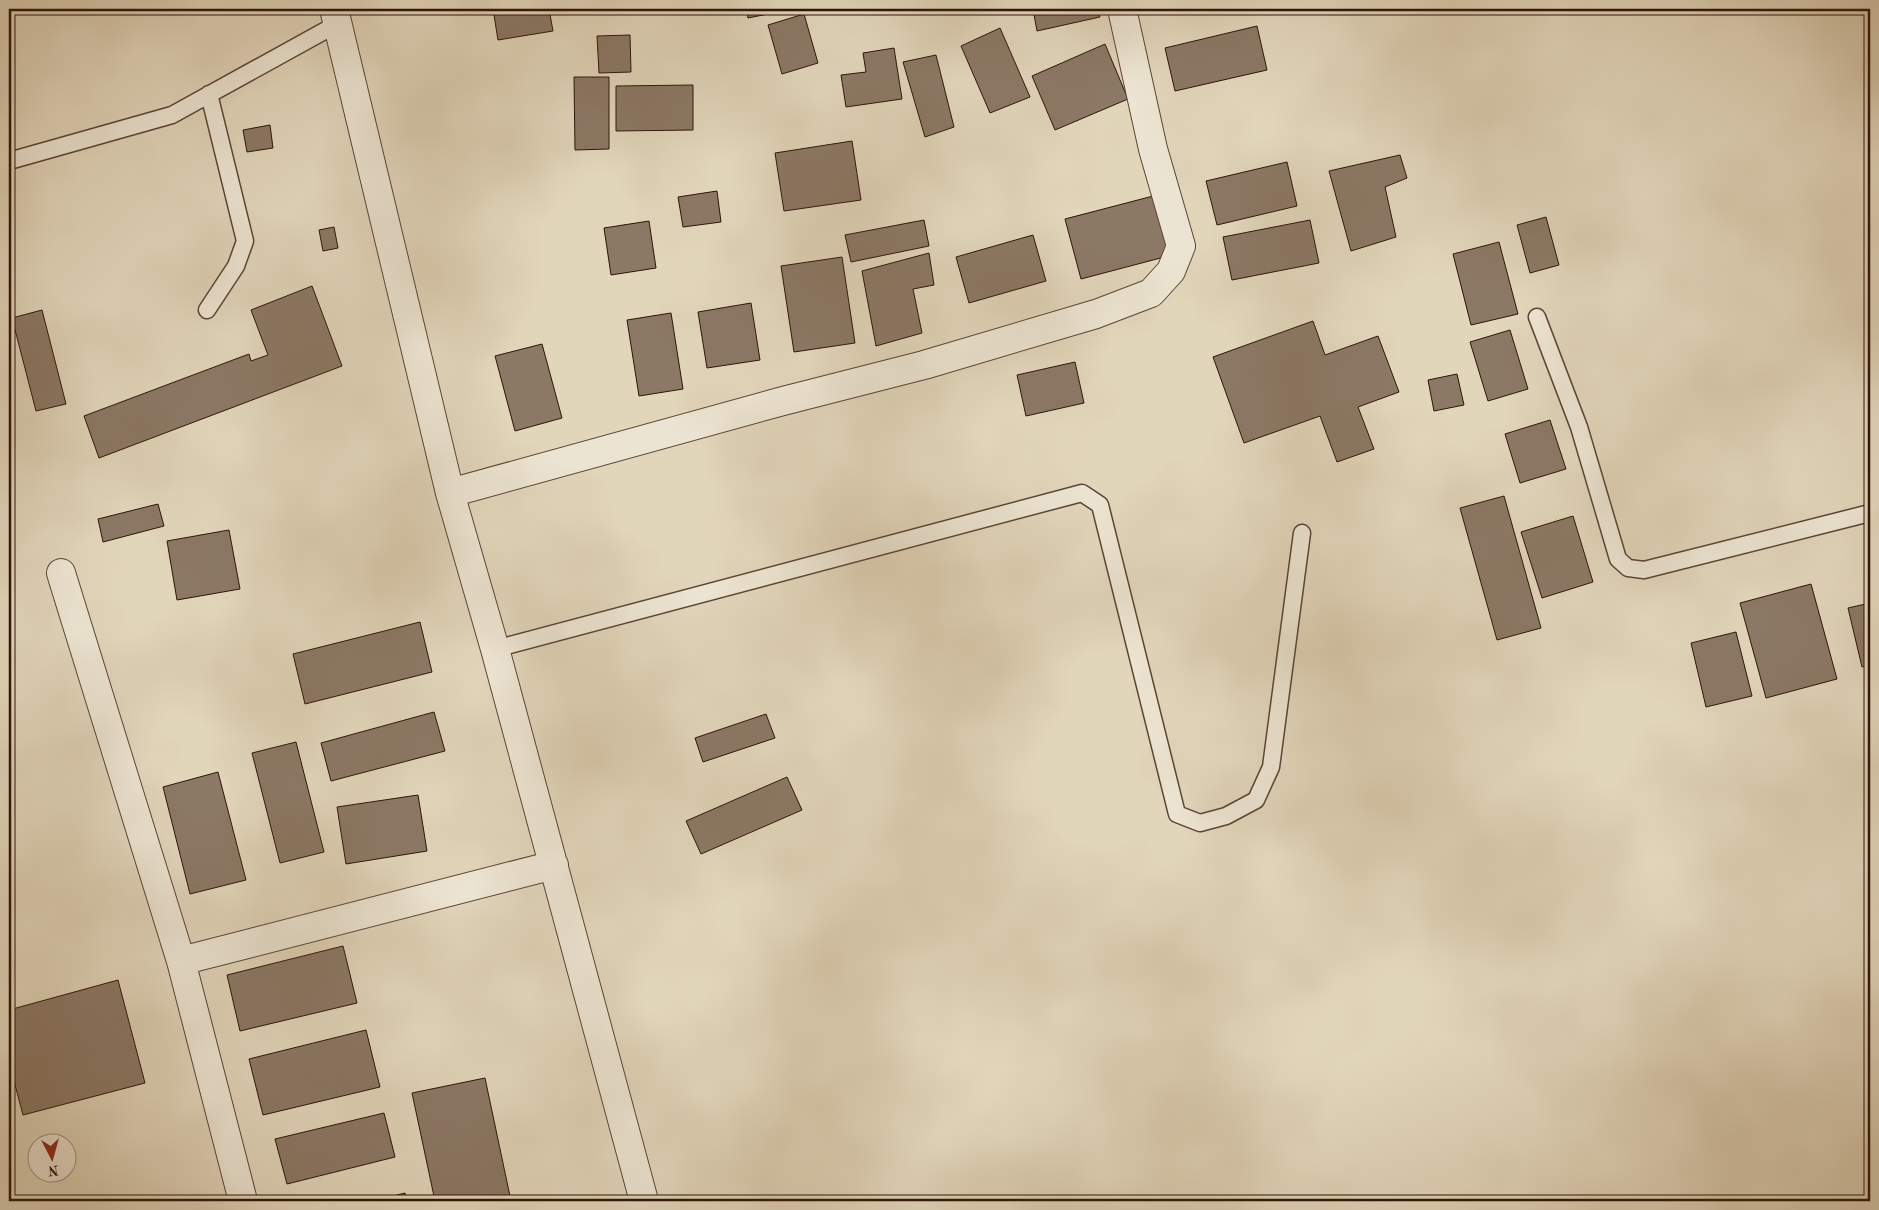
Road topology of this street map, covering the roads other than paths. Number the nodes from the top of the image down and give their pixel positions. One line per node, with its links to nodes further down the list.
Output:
1 (1122, 9): 7 (street)
2 (336, 16): 3 (lane); 7 (street)
3 (209, 94): 4 (lane); 5 (lane)
4 (9, 161)
5 (207, 310)
6 (1537, 317): 8 (lane)
7 (450, 493): 11 (street)
8 (1870, 513)
9 (1302, 533): 11 (lane)
10 (61, 573): 13 (street)
11 (495, 649): 12 (street)
12 (554, 865): 13 (street); 15 (street)
13 (181, 961): 14 (street)
14 (242, 1201)
15 (644, 1201)

